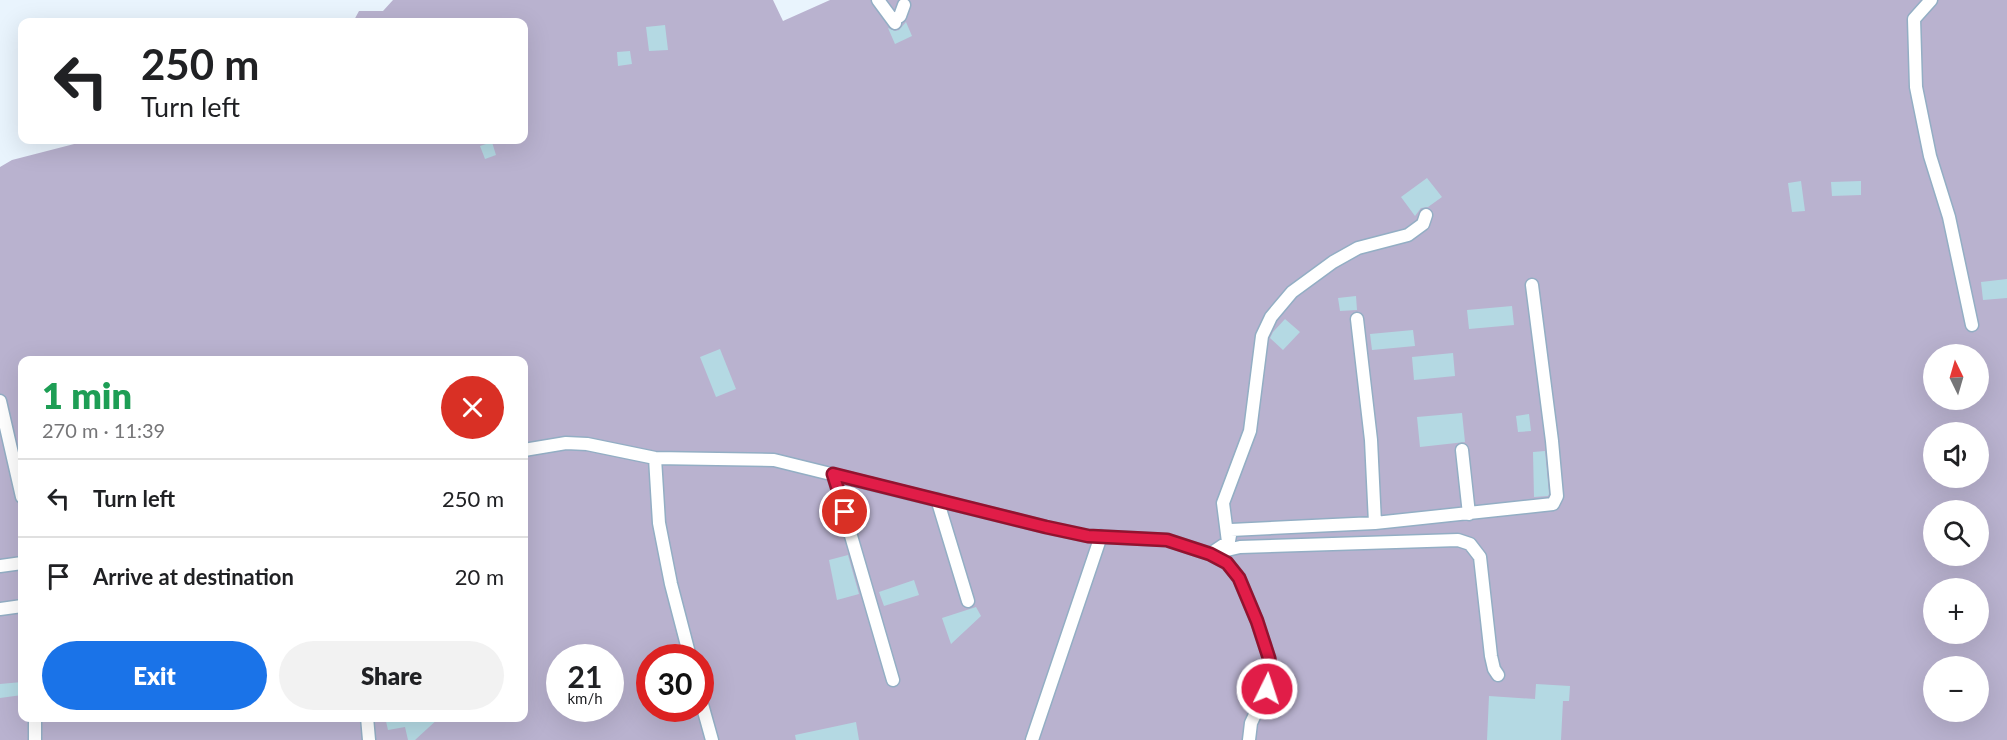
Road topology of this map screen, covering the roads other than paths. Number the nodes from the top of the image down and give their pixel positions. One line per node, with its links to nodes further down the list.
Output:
1 (879, 0): 3 (street)
2 (1931, 0): 7 (street)
3 (904, 5)
4 (1426, 215): 18 (street)
5 (1532, 285): 15 (street)
6 (1357, 319): 16 (street)
7 (1972, 325)
8 (0, 401): 13 (street)
9 (528, 449): 11 (street)
10 (1462, 450): 15 (street)
11 (655, 458): 12 (street); 25 (street)
12 (833, 474): 14 (street); 27 (street)
13 (18, 480)
14 (937, 499): 17 (street); 22 (street)
15 (1469, 514): 16 (street)
16 (1375, 523): 18 (street)
17 (1101, 536): 19 (street); 34 (street)
18 (1228, 543): 19 (street)
19 (1210, 554): 26 (street); 35 (street)
20 (18, 564): 21 (street)
21 (0, 566)
22 (968, 601)
23 (18, 607): 24 (street)
24 (0, 609)
25 (687, 644)
26 (1498, 675)
27 (893, 680)
28 (35, 722): 31 (street)
29 (367, 722): 32 (street)
30 (707, 722): 33 (street)
31 (35, 740)
32 (369, 740)
33 (712, 740)
34 (1032, 740)
35 (1249, 740)

